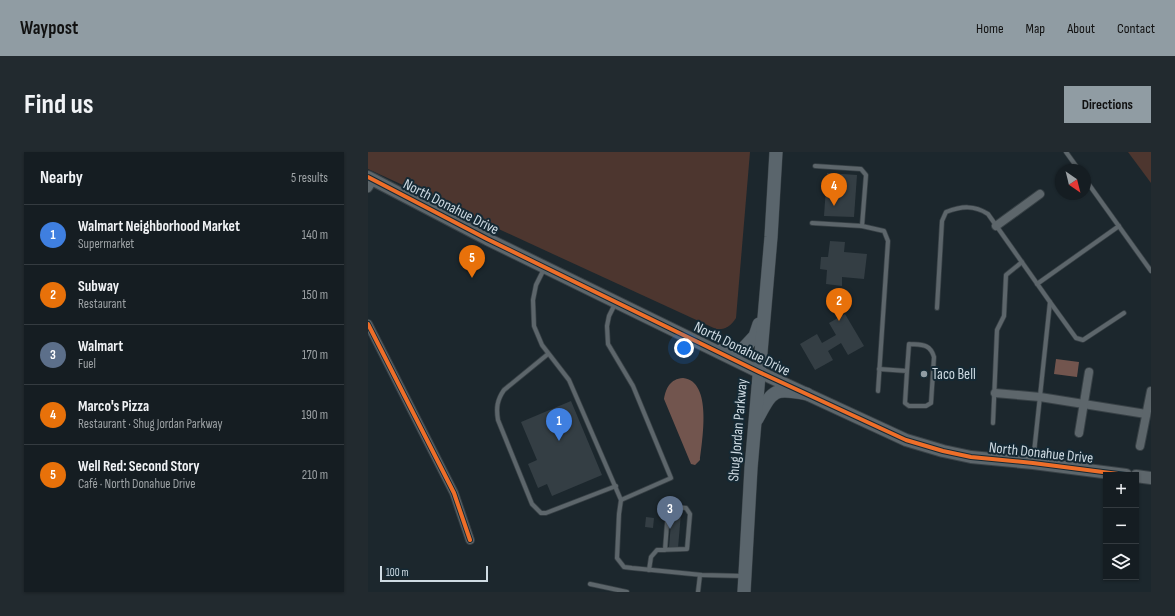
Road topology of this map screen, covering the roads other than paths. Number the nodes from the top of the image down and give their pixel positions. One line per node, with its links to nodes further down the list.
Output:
1 (776, 152): 19 (main road, Shug Jordan Parkway)
2 (1066, 152): 3 (lane)
3 (1075, 164)
4 (815, 166): 9 (lane)
5 (370, 181): 13 (street, North Donahue Drive)
6 (1091, 187): 11 (lane)
7 (1040, 194): 10 (street)
8 (812, 223): 9 (lane)
9 (862, 226): 24 (lane)
10 (996, 226): 12 (lane); 18 (lane)
11 (1119, 226): 14 (lane); 15 (lane)
12 (1022, 262): 15 (lane); 30 (lane)
13 (545, 267): 16 (street, North Donahue Drive); 23 (lane)
14 (1151, 271)
15 (1037, 284): 17 (lane)
16 (617, 302): 22 (street, North Donahue Drive); 44 (lane)
17 (1050, 302): 20 (lane); 32 (lane)
18 (937, 308)
19 (764, 313): 22 (main road); 26 (main road, Shug Jordan Parkway)
20 (1124, 313)
21 (368, 324): 45 (street)
22 (720, 351): 26 (street, North Donahue Drive)
23 (548, 354): 43 (lane); 43 (lane)
24 (879, 369): 25 (lane); 28 (lane)
25 (907, 371): 25 (lane)
26 (759, 372): 31 (street, North Donahue Drive); 35 (main road, Shug Jordan Parkway)
27 (1089, 372): 33 (street)
28 (878, 391)
29 (1151, 391): 34 (street)
30 (995, 393): 32 (street); 36 (lane)
31 (807, 394): 35 (main road); 39 (street, North Donahue Drive)
32 (1040, 397): 33 (street); 39 (lane)
33 (1084, 404): 34 (street); 37 (street)
34 (1146, 414): 38 (street)
35 (755, 422): 49 (main road, Shug Jordan Parkway)
36 (993, 423)
37 (1079, 434)
38 (1140, 446)
39 (1033, 463): 40 (street, North Donahue Drive)
40 (1103, 472)
41 (1139, 476): 42 (street)
42 (1151, 478)
43 (616, 486): 44 (lane)
44 (621, 500): 47 (lane)
45 (470, 540)
46 (665, 550): 46 (lane); 47 (lane)
47 (649, 570): 48 (lane)
48 (700, 575): 49 (lane); 52 (lane)
49 (745, 576): 53 (main road, Shug Jordan Parkway)
50 (590, 584): 51 (lane)
51 (627, 592)
52 (698, 592)
53 (744, 592)

